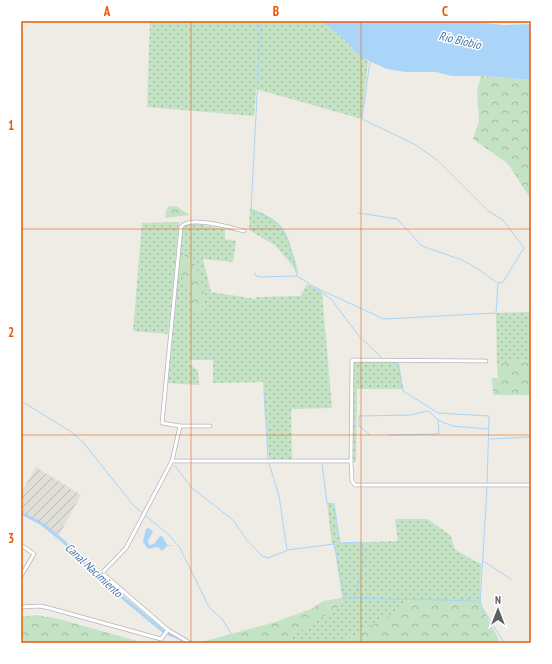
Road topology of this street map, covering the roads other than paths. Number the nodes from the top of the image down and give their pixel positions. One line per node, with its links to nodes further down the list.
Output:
1 (244, 231): 3 (street)
2 (486, 361): 6 (street)
3 (180, 426): 4 (street); 5 (street)
4 (210, 426)
5 (172, 461): 6 (street); 11 (street)
6 (351, 461): 7 (street)
7 (531, 485)
8 (21, 545): 9 (street)
9 (21, 576)
10 (21, 606): 11 (street)
11 (168, 630): 12 (street)
12 (190, 643)

